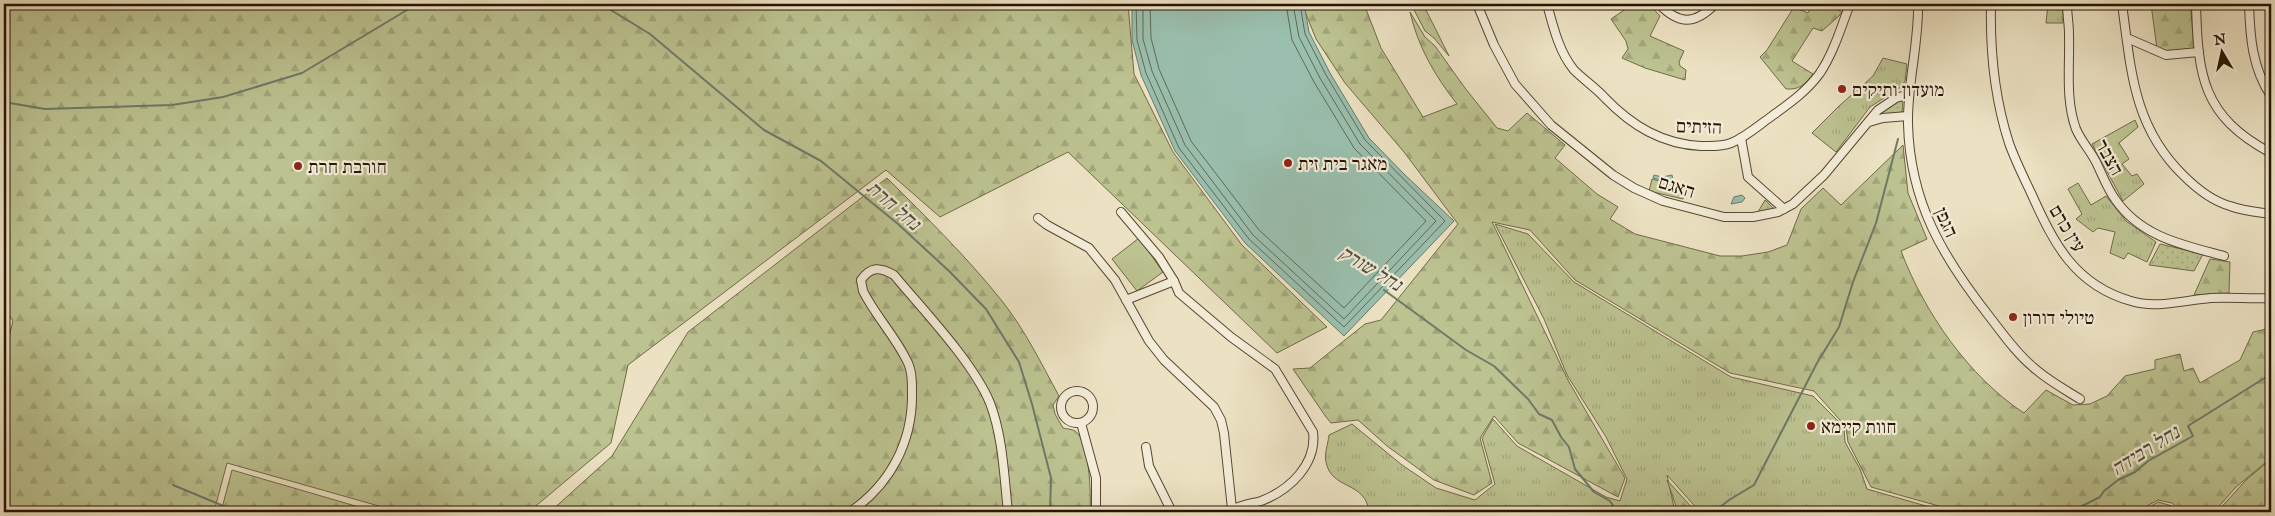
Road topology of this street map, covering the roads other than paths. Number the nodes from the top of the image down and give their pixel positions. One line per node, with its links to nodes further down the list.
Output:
1 (1477, 4): 20 (street, האגם)
2 (1547, 4): 18 (street, הזיתים)
3 (1659, 4): 4 (street)
4 (1715, 4)
5 (1850, 4): 18 (street, הזיתים)
6 (1918, 4): 14 (street, הגפן)
7 (1991, 4): 26 (street, עין כרם)
8 (2067, 4): 24 (street, הצבר)
9 (2122, 4): 12 (street)
10 (2196, 4): 13 (street)
11 (2249, 4): 15 (street)
12 (2127, 38): 13 (street); 22 (street)
13 (2199, 52): 19 (street)
14 (1909, 94): 16 (street, הגפן); 17 (street, האגם)
15 (2271, 96)
16 (1908, 116): 17 (street); 28 (street, הגפן)
17 (1869, 122): 20 (street, האגם)
18 (1741, 138): 20 (street)
19 (2271, 153)
20 (1784, 209)
21 (1121, 212): 25 (street)
22 (2271, 214)
23 (1038, 218): 27 (street)
24 (2224, 256)
25 (1174, 280): 27 (street); 31 (street)
26 (2271, 298)
27 (1126, 300): 31 (street)
28 (2080, 399)
29 (1081, 423): 29 (street); 34 (street)
30 (1146, 447): 35 (street)
31 (1230, 511)
32 (850, 512): 33 (street)
33 (1008, 512)
34 (1096, 512)
35 (1172, 512)

